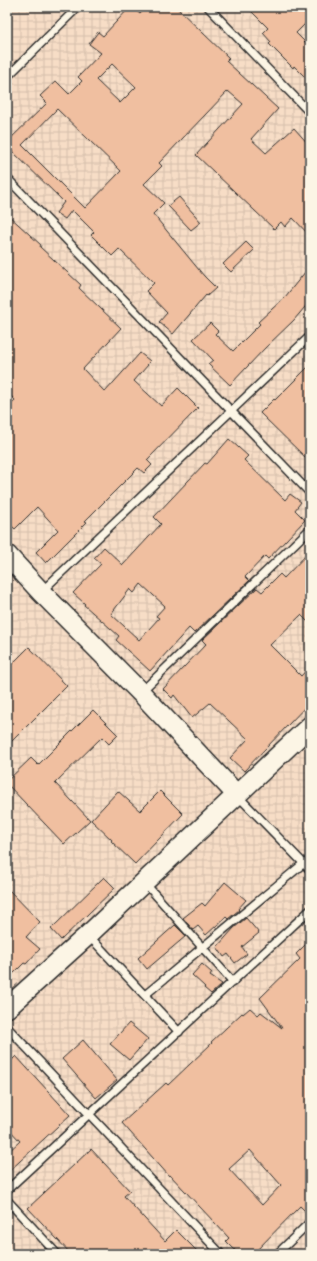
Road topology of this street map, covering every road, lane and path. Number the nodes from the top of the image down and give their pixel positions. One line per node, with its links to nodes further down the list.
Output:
1 (78, 7): 3 (lane)
2 (208, 7): 4 (lane)
3 (7, 77)
4 (310, 114)
5 (7, 178): 7 (lane)
6 (310, 336): 7 (lane)
7 (231, 411): 8 (lane); 11 (lane)
8 (310, 493)
9 (310, 529): 12 (lane)
10 (7, 555): 11 (street)
11 (42, 592): 12 (street)
12 (140, 693): 14 (street)
13 (310, 726): 14 (street)
14 (237, 795): 15 (lane); 17 (street)
15 (304, 863): 16 (lane); 20 (lane)
16 (310, 870)
17 (144, 882): 19 (street); 20 (lane)
18 (310, 910): 21 (lane)
19 (88, 935): 22 (lane); 23 (street)
20 (202, 948): 21 (lane); 22 (lane)
21 (233, 982): 25 (lane)
22 (144, 995): 25 (lane)
23 (7, 1008)
24 (7, 1027): 26 (lane)
25 (179, 1032): 26 (lane)
26 (89, 1114): 27 (lane); 31 (lane)
27 (7, 1190)
28 (7, 1200): 30 (lane)
29 (310, 1222): 32 (lane)
30 (56, 1254)
31 (221, 1254)
32 (277, 1254)

